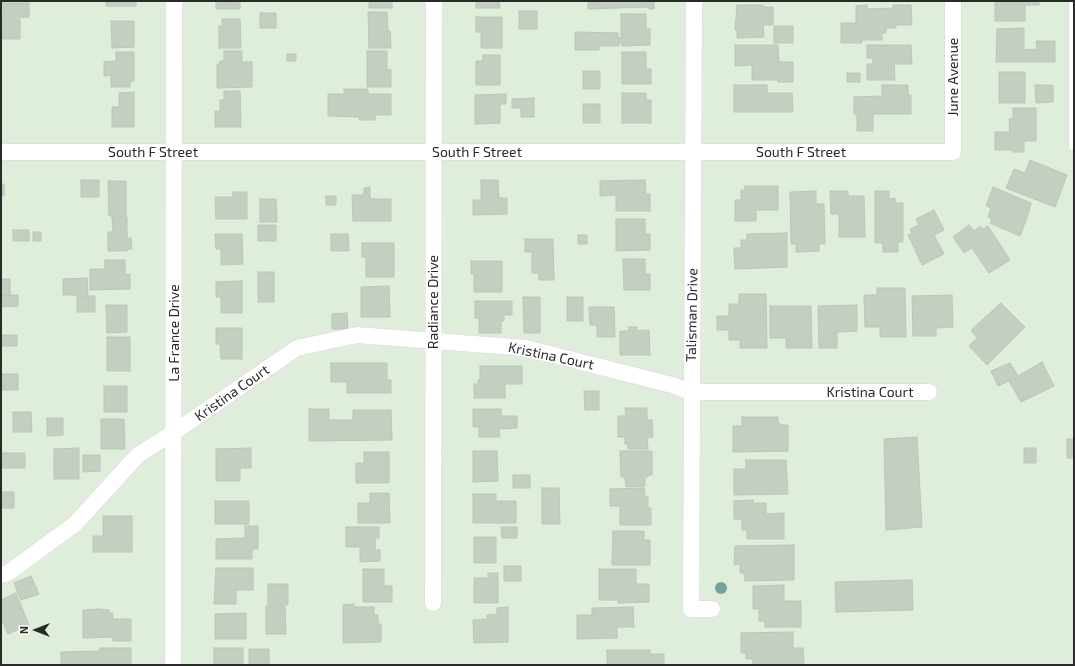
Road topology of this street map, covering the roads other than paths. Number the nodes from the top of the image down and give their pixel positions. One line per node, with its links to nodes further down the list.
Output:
1 (174, 1): 8 (street, La France Drive)
2 (434, 1): 9 (street, Radiance Drive)
3 (694, 1): 10 (street, Talisman Drive)
4 (953, 1): 11 (street, June Avenue)
5 (1072, 1): 6 (lane)
6 (1074, 146)
7 (1, 152): 8 (street, South F Street)
8 (174, 152): 9 (street, South F Street); 15 (street, La France Drive)
9 (433, 152): 10 (street, South F Street); 12 (street, Radiance Drive)
10 (693, 152): 11 (street, South F Street); 13 (street, Talisman Drive)
11 (953, 152)
12 (433, 340): 13 (street, Kristina Court); 15 (street, Kristina Court); 17 (street, Radiance Drive)
13 (691, 392): 14 (street, Kristina Court); 18 (street, Talisman Drive)
14 (929, 392)
15 (173, 433): 16 (street, Kristina Court); 19 (street, La France Drive)
16 (1, 575)
17 (433, 603)
18 (712, 609)
19 (173, 665)

